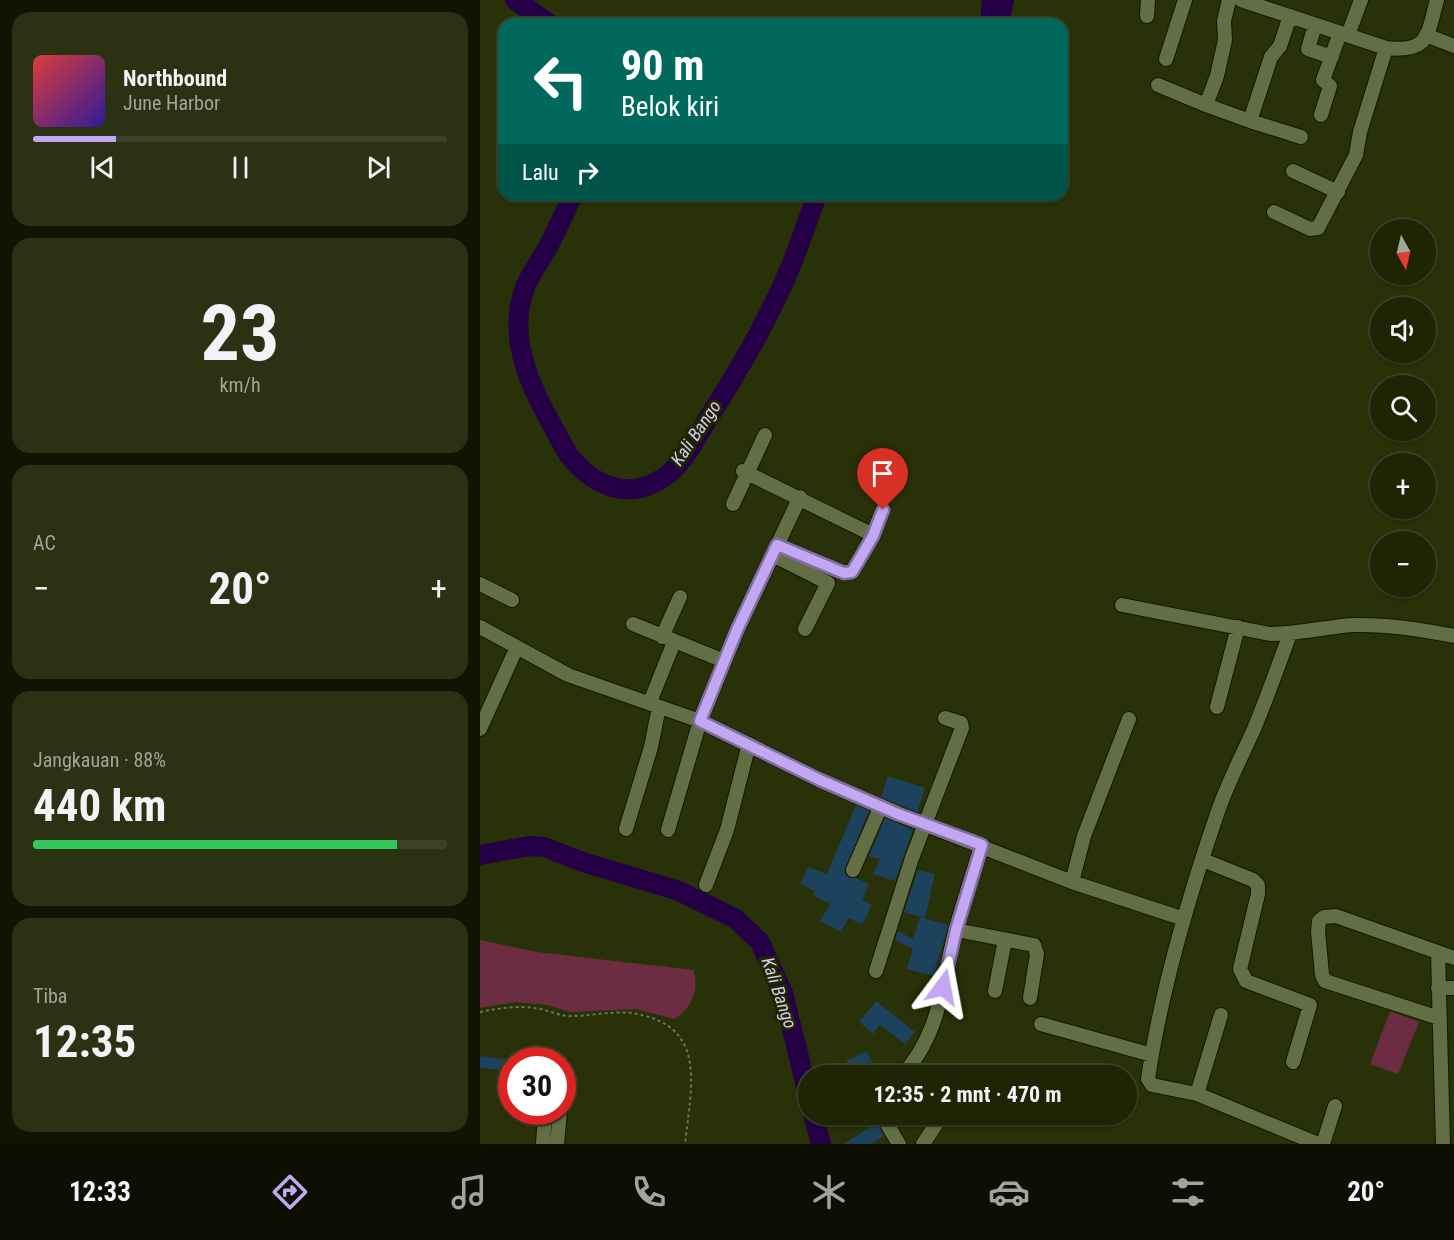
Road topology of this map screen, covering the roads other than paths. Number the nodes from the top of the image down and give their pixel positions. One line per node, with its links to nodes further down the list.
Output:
1 (1148, 0): 8 (street)
2 (1185, 0): 16 (street)
3 (1229, 0): 18 (street)
4 (1241, 0): 7 (street)
5 (1361, 0): 11 (street)
6 (1437, 0): 12 (street)
7 (1276, 5): 9 (street)
8 (1147, 16)
9 (1290, 16): 10 (street); 20 (street)
10 (1315, 25): 11 (street); 15 (street)
11 (1344, 34): 14 (street); 15 (street)
12 (1426, 35): 13 (street); 14 (street)
13 (1454, 46)
14 (1386, 48): 23 (street)
15 (1332, 57): 19 (street)
16 (1166, 59)
17 (1158, 85): 18 (street)
18 (1206, 105): 20 (street)
19 (1321, 115)
20 (1250, 121): 21 (street)
21 (1301, 137)
22 (1293, 171): 23 (street)
23 (1338, 192): 24 (street)
24 (1274, 212)
25 (765, 435): 26 (street)
26 (746, 472): 27 (street); 28 (street)
27 (800, 497): 30 (street); 31 (street)
28 (733, 504)
29 (883, 510): 30 (street)
30 (873, 536): 31 (street)
31 (775, 550): 39 (street); 44 (street)
32 (480, 584): 34 (street)
33 (680, 597): 42 (street)
34 (512, 600)
35 (1122, 605): 38 (street)
36 (633, 624): 42 (street)
37 (480, 627): 43 (street)
38 (1238, 627): 40 (street); 46 (street)
39 (805, 629)
40 (1290, 634): 41 (street); 57 (street)
41 (1454, 636)
42 (668, 639): 44 (street); 45 (street)
43 (516, 649): 45 (street); 50 (street)
44 (724, 661): 49 (street)
45 (655, 705): 49 (street); 54 (street)
46 (1218, 707)
47 (945, 718): 53 (street)
48 (1129, 719): 59 (street)
49 (700, 721): 51 (street); 55 (street)
50 (480, 729)
51 (749, 744): 52 (street); 60 (street)
52 (881, 806): 53 (street); 58 (street)
53 (927, 823): 56 (street); 66 (street)
54 (627, 829)
55 (668, 830)
56 (982, 845): 59 (street); 62 (street)
57 (1203, 860): 61 (street); 75 (street)
58 (854, 870)
59 (1072, 882): 61 (street)
60 (706, 885)
61 (1184, 919): 74 (street)
62 (956, 930): 63 (street); 77 (street)
63 (1005, 940): 69 (street); 70 (street)
64 (1438, 953): 65 (street); 67 (street); 72 (street)
65 (1454, 958)
66 (876, 971)
67 (1438, 988): 68 (street); 72 (street)
68 (1454, 988)
69 (995, 992)
70 (1030, 998)
71 (1221, 1015): 78 (street)
72 (1439, 1018): 76 (street)
73 (1041, 1024): 74 (street)
74 (1152, 1055): 78 (street)
75 (1293, 1062)
76 (1447, 1063): 84 (street)
77 (912, 1065)
78 (1197, 1095): 89 (street)
79 (1335, 1107): 90 (street)
80 (544, 1125): 85 (street)
81 (559, 1125): 86 (street)
82 (889, 1125): 87 (street)
83 (935, 1125): 88 (street)
84 (1447, 1141)
85 (543, 1144)
86 (557, 1144)
87 (900, 1144)
88 (922, 1144)
89 (1318, 1144)
90 (1323, 1144)

